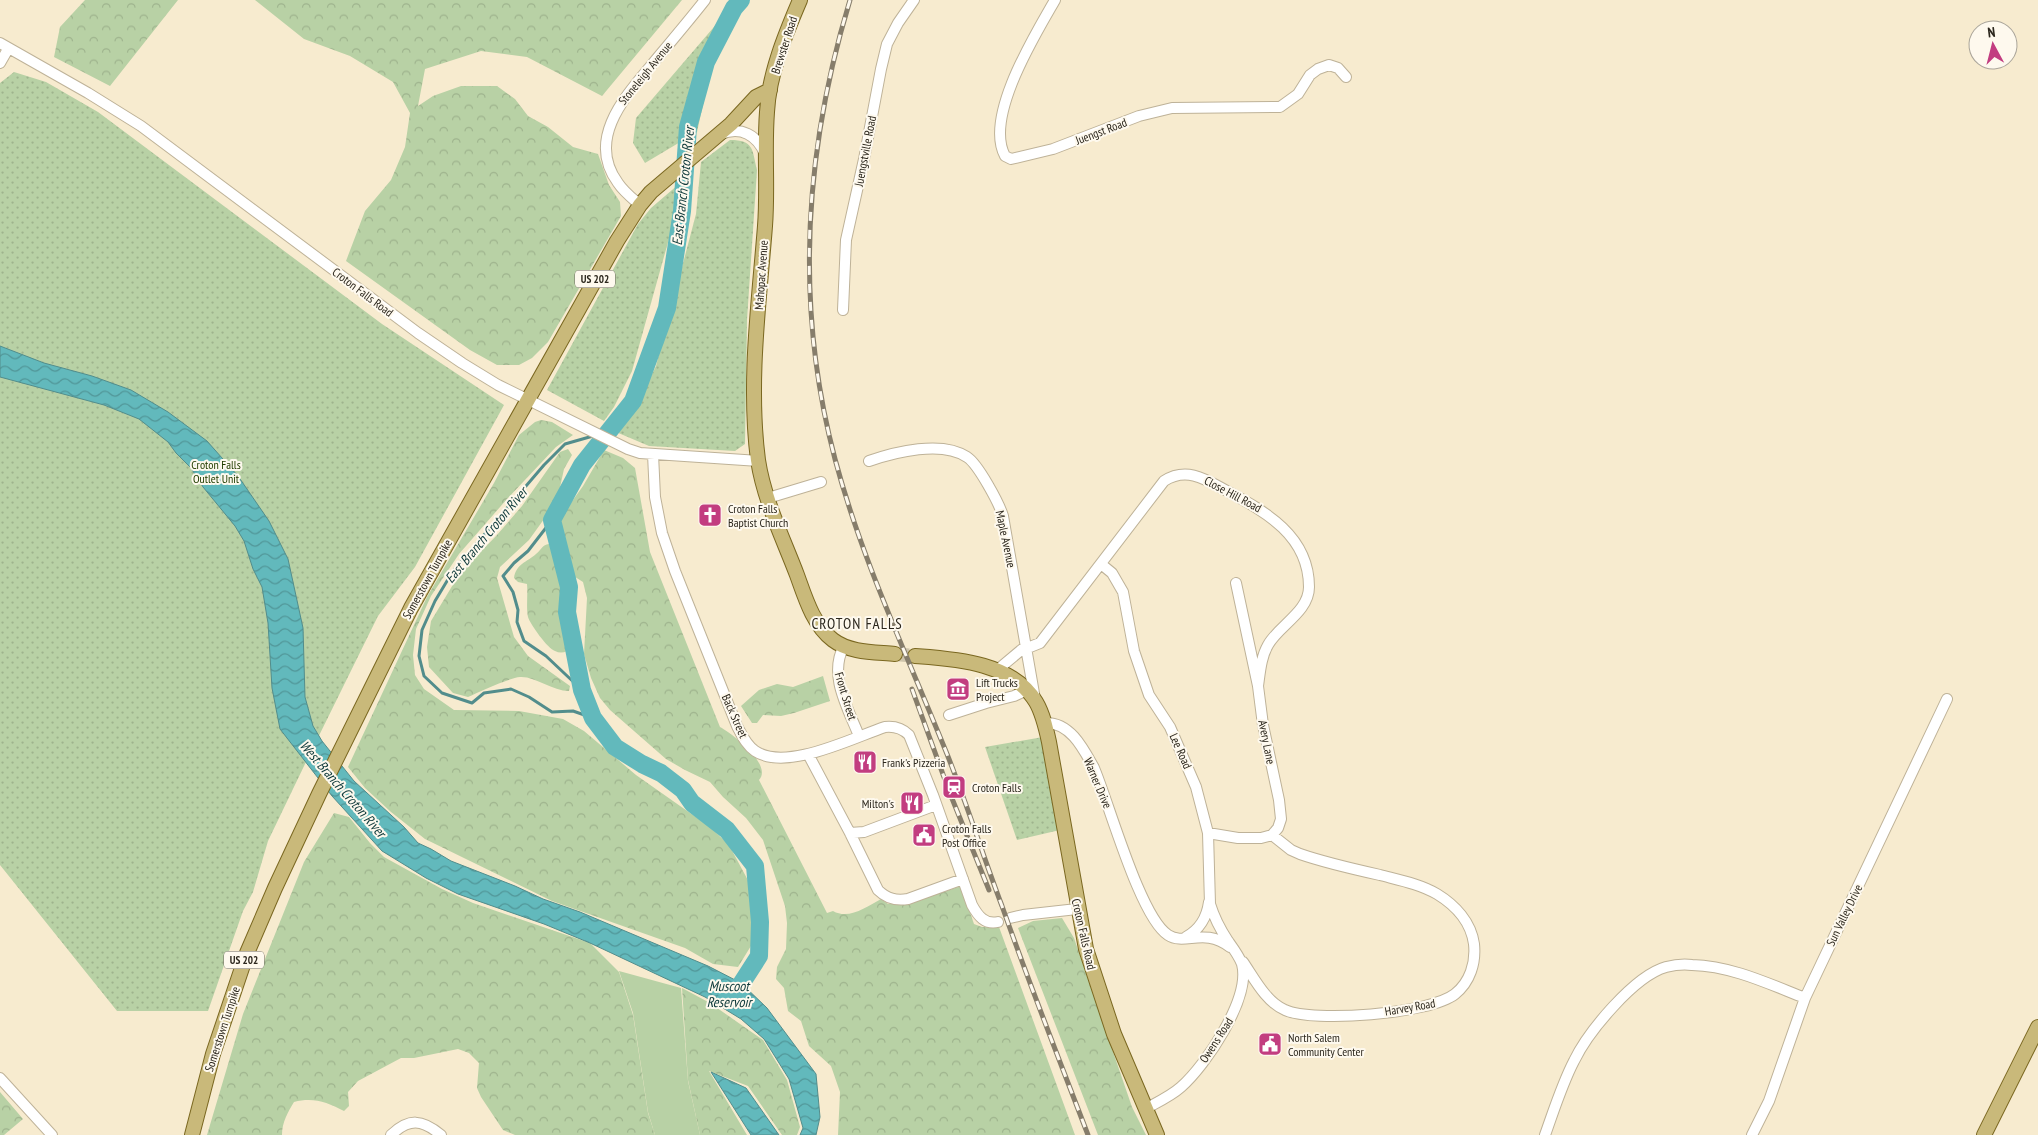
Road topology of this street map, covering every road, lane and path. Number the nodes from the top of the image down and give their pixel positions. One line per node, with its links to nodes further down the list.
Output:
1 (706, 0): 11 (street, Stoneleigh Avenue)
2 (800, 0): 8 (main road, Brewster Road)
3 (914, 0): 12 (street, Juengstville Road)
4 (1055, 0): 7 (street, Juengst Road)
5 (4, 46): 6 (street); 13 (street, Croton Falls Road)
6 (0, 63)
7 (1346, 77)
8 (770, 90): 9 (main road, Somerstown Turnpike / US 202); 10 (main road, Mahopac Avenue)
9 (713, 139): 10 (street); 11 (main road, Somerstown Turnpike / US 202)
10 (766, 158): 15 (main road, Mahopac Avenue)
11 (640, 205): 13 (main road, Somerstown Turnpike / US 202)
12 (843, 310)
13 (528, 400): 14 (street, Croton Falls Road); 50 (main road, Somerstown Turnpike / US 202)
14 (653, 454): 15 (street, Croton Falls Road); 32 (street, Back Street)
15 (758, 460): 18 (main road, Mahopac Avenue)
16 (869, 461): 22 (street, Maple Avenue)
17 (821, 482): 18 (street)
18 (768, 498): 21 (main road)
19 (1101, 564): 22 (street, Close Hill Road); 26 (street, Close Hill Road); 35 (street, Lee Road)
20 (1236, 583): 26 (street, Avery Lane)
21 (844, 646): 23 (main road); 31 (street, Front Street)
22 (1026, 646): 25 (street, Close Hill Road); 27 (street, Maple Avenue)
23 (895, 654)
24 (915, 656): 25 (main road)
25 (996, 671): 27 (main road)
26 (1258, 686): 36 (street, Avery Lane)
27 (1031, 695): 29 (street); 30 (main road)
28 (1947, 699): 45 (street, Sun Valley Drive)
29 (949, 715)
30 (1045, 723): 39 (main road, Croton Falls Road); 42 (street, Warner Drive)
31 (859, 736): 32 (street, Back Street); 33 (street, Front Street)
32 (808, 754): 34 (street)
33 (936, 805): 34 (street); 37 (street, Front Street)
34 (850, 833): 37 (street)
35 (1208, 833): 36 (street); 38 (street, Lee Road)
36 (1272, 835): 44 (street, Harvey Road)
37 (963, 879): 41 (street, Front Street)
38 (1210, 894): 42 (street); 43 (street, Lee Road)
39 (1077, 909): 40 (street); 48 (main road, Croton Falls Road)
40 (1010, 918)
41 (998, 922)
42 (1182, 939): 43 (street)
43 (1233, 949): 44 (street)
44 (1240, 958): 48 (street, Owens Road)
45 (1805, 998): 54 (street); 55 (street, Sun Valley Drive)
46 (2038, 1027): 56 (main road)
47 (0, 1078): 49 (street)
48 (1145, 1109): 53 (main road, Croton Falls Road)
49 (52, 1135)
50 (192, 1135)
51 (391, 1135): 52 (street)
52 (441, 1135)
53 (1158, 1135)
54 (1544, 1135)
55 (1752, 1135)
56 (1984, 1135)

